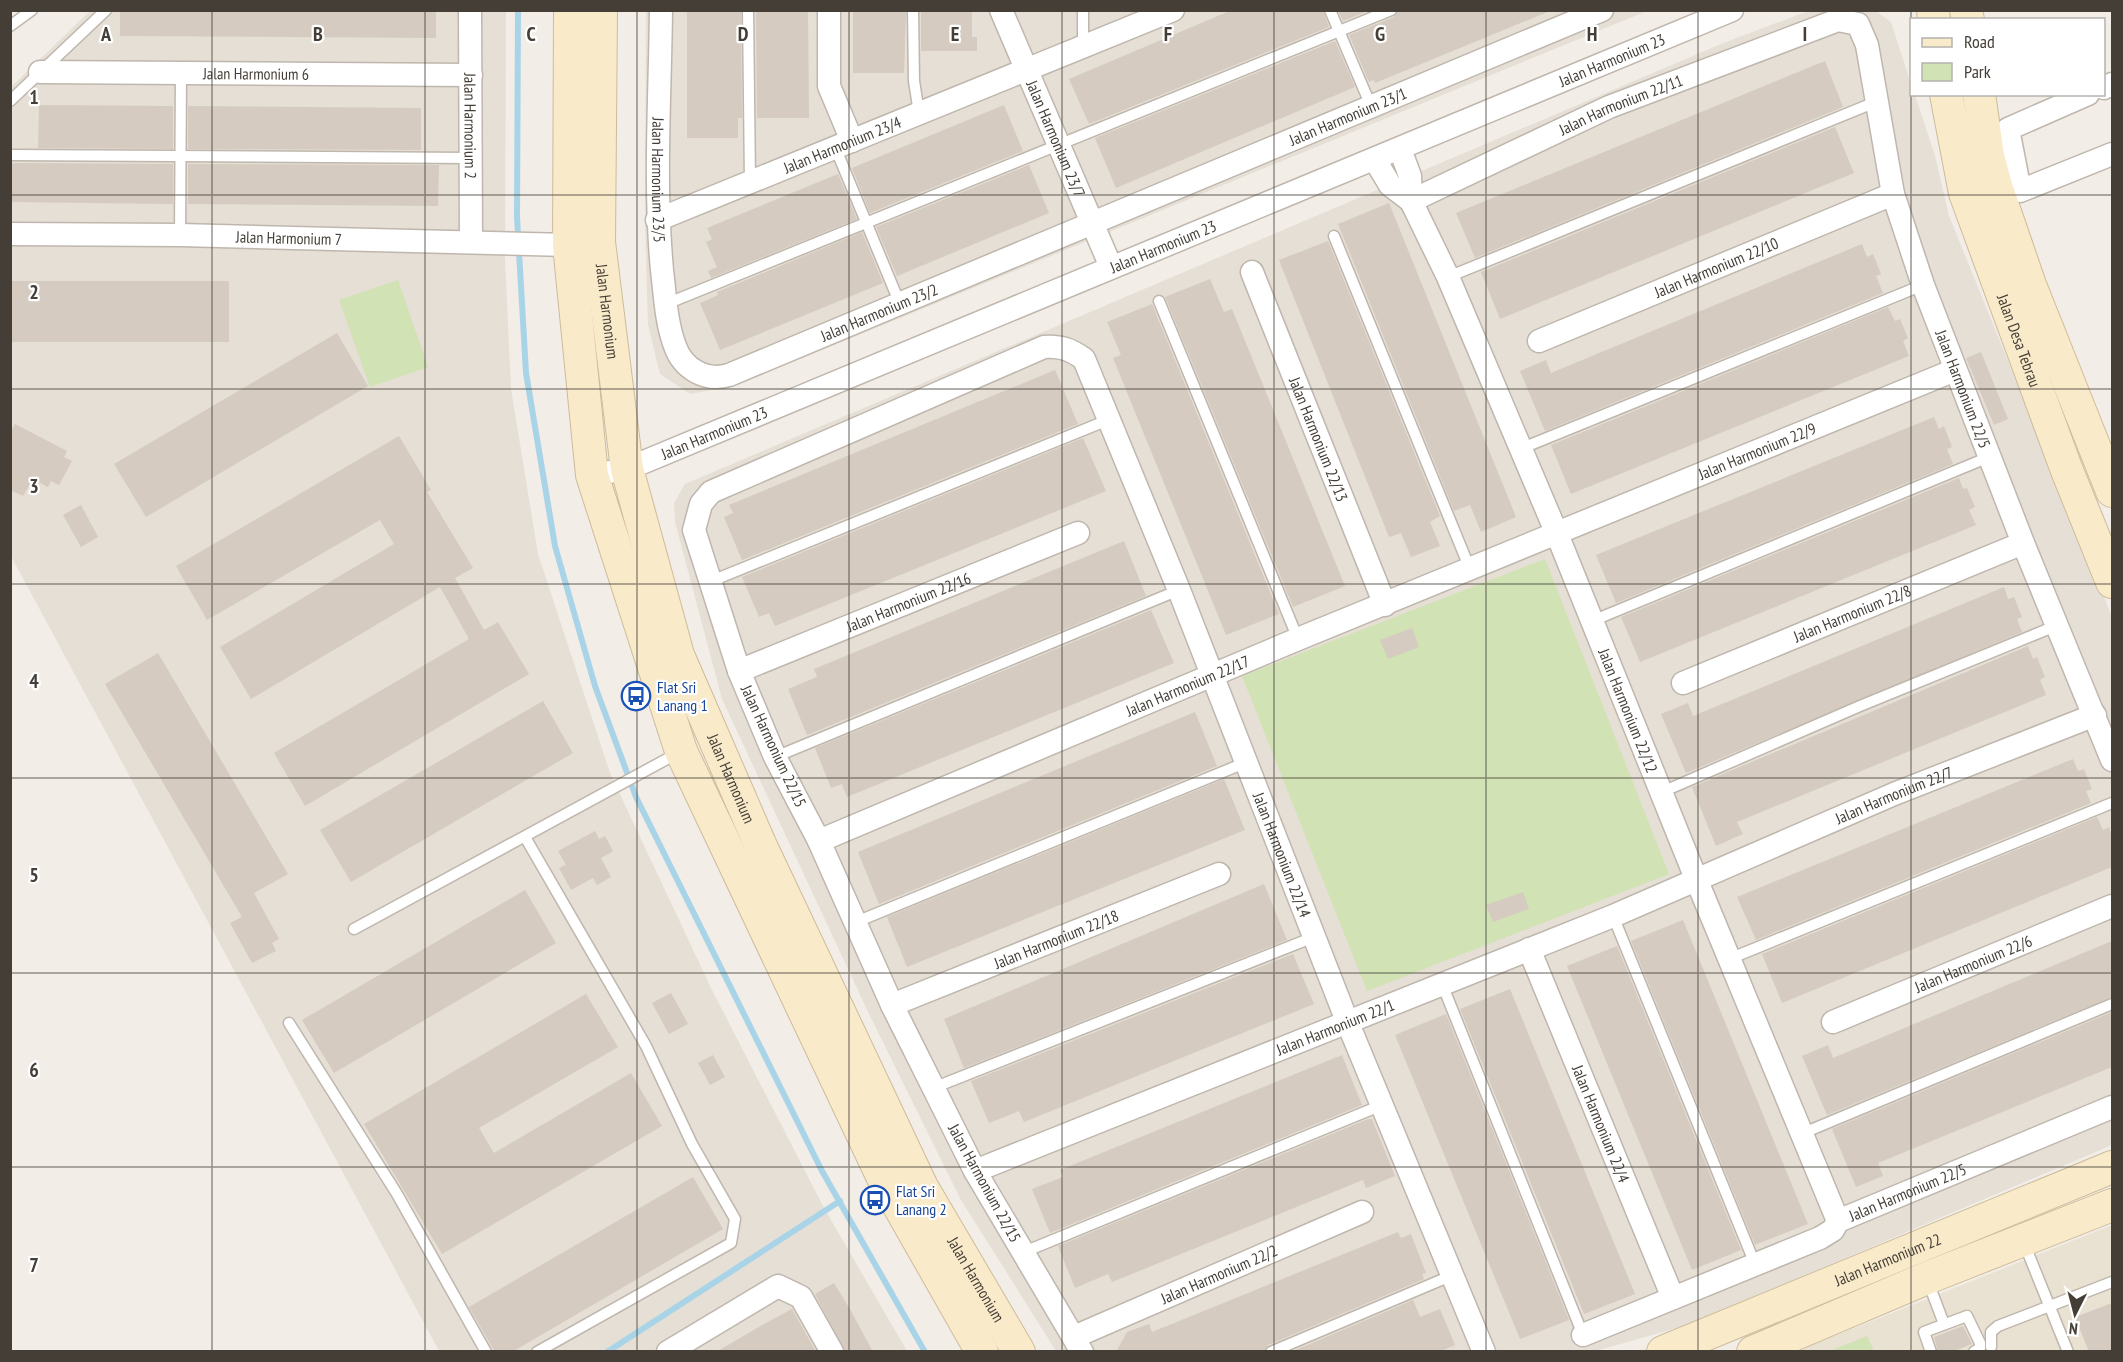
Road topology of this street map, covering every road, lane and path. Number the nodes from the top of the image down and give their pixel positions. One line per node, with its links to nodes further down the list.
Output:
1 (32, 10): 18 (lane)
2 (106, 10): 22 (lane)
3 (470, 10): 24 (street, Jalan Harmonium 2)
4 (570, 10): 50 (main road, Jalan Harmonium)
5 (601, 10): 65 (main road, Jalan Harmonium)
6 (661, 10): 43 (street, Jalan Harmonium 23/5)
7 (748, 10): 40 (lane)
8 (829, 10): 32 (street)
9 (913, 10): 31 (lane)
10 (1001, 10): 21 (street, Jalan Harmonium 23/7)
11 (1083, 10): 20 (lane)
12 (1173, 10): 20 (street, Jalan Harmonium 23/4)
13 (1330, 10): 19 (lane)
14 (1391, 10): 19 (lane)
15 (1602, 10): 30 (street, Jalan Harmonium 23/1)
16 (1732, 10): 34 (street, Jalan Harmonium 23)
17 (1838, 20): 29 (street, Jalan Harmonium 22/5); 42 (street, Jalan Harmonium 22/11)
18 (10, 26)
19 (1339, 32): 30 (lane); 33 (lane)
20 (1083, 46): 21 (street, Jalan Harmonium 23/4)
21 (1026, 69): 31 (street, Jalan Harmonium 23/4); 33 (street, Jalan Harmonium 23/7)
22 (40, 72): 23 (street, Jalan Harmonium 6); 28 (lane)
23 (181, 73): 24 (street, Jalan Harmonium 6); 37 (lane)
24 (471, 75): 38 (street, Jalan Harmonium 2)
25 (1946, 96): 73 (main road, Jalan Desa Tebrau)
26 (1979, 96): 67 (main road, Jalan Desa Tebrau)
27 (2083, 96): 35 (street)
28 (10, 101)
29 (1878, 101): 41 (street, Jalan Harmonium 22/5); 53 (lane)
30 (1371, 106): 44 (street, Jalan Harmonium 23/1)
31 (919, 113): 32 (street, Jalan Harmonium 23/4)
32 (844, 144): 40 (street, Jalan Harmonium 23/4); 45 (lane)
33 (1059, 146): 44 (street, Jalan Harmonium 23/7); 45 (lane)
34 (1400, 149): 39 (street, Jalan Harmonium 23); 42 (street, Jalan Harmonium 22/12)
35 (2112, 154)
36 (10, 155): 37 (lane)
37 (181, 157): 38 (lane); 47 (lane)
38 (470, 158): 49 (street, Jalan Harmonium 2)
39 (1375, 159): 42 (street, Jalan Harmonium 22/12); 51 (street, Jalan Harmonium 23)
40 (750, 182): 43 (street, Jalan Harmonium 23/4)
41 (1893, 194): 54 (street, Jalan Harmonium 22/5); 58 (street, Jalan Harmonium 22/10)
42 (1411, 201): 53 (street, Jalan Harmonium 22/12)
43 (657, 220): 56 (street, Jalan Harmonium 23/5)
44 (1092, 222): 51 (street, Jalan Harmonium 23/7); 57 (street, Jalan Harmonium 23/2)
45 (866, 223): 56 (lane); 57 (lane)
46 (10, 234): 47 (street, Jalan Harmonium 7)
47 (180, 235): 49 (street, Jalan Harmonium 7)
48 (1334, 236): 71 (lane)
49 (471, 241): 50 (street, Jalan Harmonium 7)
50 (569, 245): 66 (main road, Jalan Harmonium)
51 (1111, 267): 65 (street, Jalan Harmonium 23)
52 (1252, 272): 75 (street, Jalan Harmonium 22/13)
53 (1448, 277): 63 (street, Jalan Harmonium 22/12)
54 (1923, 285): 61 (street, Jalan Harmonium 22/5); 63 (lane)
55 (1159, 301): 78 (lane)
56 (666, 304): 59 (street, Jalan Harmonium 23/5)
57 (900, 304): 59 (street, Jalan Harmonium 23/2)
58 (1539, 341)
59 (675, 348)
60 (1084, 359): 62 (street, Jalan Harmonium 22/14); 72 (street, Jalan Harmonium 22/15)
61 (1955, 370): 64 (street, Jalan Harmonium 22/5); 69 (street, Jalan Harmonium 22/9)
62 (1108, 420): 72 (lane); 74 (street, Jalan Harmonium 22/14)
63 (1520, 449): 69 (street, Jalan Harmonium 22/12)
64 (1989, 457): 70 (street, Jalan Harmonium 22/5); 76 (lane)
65 (627, 469): 66 (street, Jalan Harmonium 23); 132 (main road, Jalan Harmonium)
66 (592, 475): 83 (main road, Jalan Harmonium)
67 (2112, 491)
68 (1078, 533): 79 (street, Jalan Harmonium 22/16)
69 (1557, 534): 71 (street, Jalan Harmonium 22/17); 76 (street, Jalan Harmonium 22/12)
70 (2023, 543): 77 (street, Jalan Harmonium 22/5); 81 (street, Jalan Harmonium 22/8)
71 (1471, 570): 75 (street, Jalan Harmonium 22/17)
72 (709, 582): 79 (street, Jalan Harmonium 22/15)
73 (2112, 582)
74 (1179, 590): 80 (street, Jalan Harmonium 22/14); 84 (lane)
75 (1385, 605): 78 (street, Jalan Harmonium 22/17)
76 (1592, 621): 87 (street, Jalan Harmonium 22/12)
77 (2058, 625): 82 (street, Jalan Harmonium 22/5); 87 (lane)
78 (1298, 639): 80 (street, Jalan Harmonium 22/17)
79 (739, 670): 84 (street, Jalan Harmonium 22/15)
80 (1213, 675): 86 (street, Jalan Harmonium 22/14); 90 (street, Jalan Harmonium 22/17)
81 (1683, 683)
82 (2095, 715): 85 (street, Jalan Harmonium 22/5); 92 (street, Jalan Harmonium 22/7)
83 (681, 751): 89 (lane); 131 (main road, Jalan Harmonium)
84 (776, 757): 90 (street, Jalan Harmonium 22/15)
85 (2112, 760)
86 (1247, 762): 95 (lane); 97 (street, Jalan Harmonium 22/14)
87 (1662, 792): 92 (street, Jalan Harmonium 22/12)
88 (2112, 804): 99 (lane)
89 (525, 837): 96 (lane); 128 (lane)
90 (819, 841): 95 (street, Jalan Harmonium 22/15)
91 (1220, 874): 101 (street, Jalan Harmonium 22/18)
92 (1697, 881): 94 (street, Jalan Harmonium 22/1); 99 (street, Jalan Harmonium 22/12)
93 (2112, 906): 104 (street, Jalan Harmonium 22/6)
94 (1613, 916): 98 (street, Jalan Harmonium 22/1); 117 (lane)
95 (856, 922): 101 (street, Jalan Harmonium 22/15)
96 (354, 929)
97 (1314, 937): 103 (street, Jalan Harmonium 22/14); 106 (lane)
98 (1529, 949): 100 (street, Jalan Harmonium 22/1); 121 (street, Jalan Harmonium 22/4)
99 (1729, 959): 109 (street, Jalan Harmonium 22/12)
100 (1442, 984): 103 (street, Jalan Harmonium 22/1); 124 (lane)
101 (892, 1005): 106 (street, Jalan Harmonium 22/15)
102 (2112, 1005): 109 (lane)
103 (1347, 1021): 107 (street, Jalan Harmonium 22/14); 111 (street, Jalan Harmonium 22/1)
104 (1833, 1022)
105 (289, 1023): 127 (lane)
106 (933, 1088): 111 (street, Jalan Harmonium 22/15)
107 (1382, 1105): 116 (lane); 118 (street, Jalan Harmonium 22/14)
108 (2112, 1107): 114 (street, Jalan Harmonium 22/5)
109 (1801, 1134): 114 (street, Jalan Harmonium 22/12)
110 (2112, 1167): 135 (main road, Jalan Harmonium 22)
111 (975, 1171): 116 (street, Jalan Harmonium 22/15)
112 (2112, 1205): 115 (main road, Jalan Harmonium 22)
113 (1362, 1212): 125 (street, Jalan Harmonium 22/2)
114 (1838, 1221): 117 (street, Jalan Harmonium 22/5)
115 (2022, 1240): 119 (main road, Jalan Harmonium 22); 122 (lane)
116 (1024, 1252): 125 (street, Jalan Harmonium 22/15)
117 (1755, 1264): 121 (street, Jalan Harmonium 22/5)
118 (1453, 1275): 133 (lane); 134 (street, Jalan Harmonium 22/14)
119 (1927, 1278): 123 (lane); 136 (main road, Jalan Harmonium 22)
120 (2112, 1282): 122 (lane)
121 (1673, 1298): 124 (street, Jalan Harmonium 22/5)
122 (2049, 1306): 126 (lane); 139 (lane)
123 (1944, 1324): 137 (lane); 138 (lane)
124 (1583, 1335)
125 (1078, 1344)
126 (1991, 1347)
127 (486, 1352)
128 (537, 1352)
129 (668, 1352): 130 (street)
130 (832, 1352)
131 (982, 1352)
132 (1019, 1352)
133 (1271, 1352)
134 (1484, 1352)
135 (1664, 1352)
136 (1752, 1352)
137 (1931, 1352)
138 (1974, 1352)
139 (2068, 1352)

